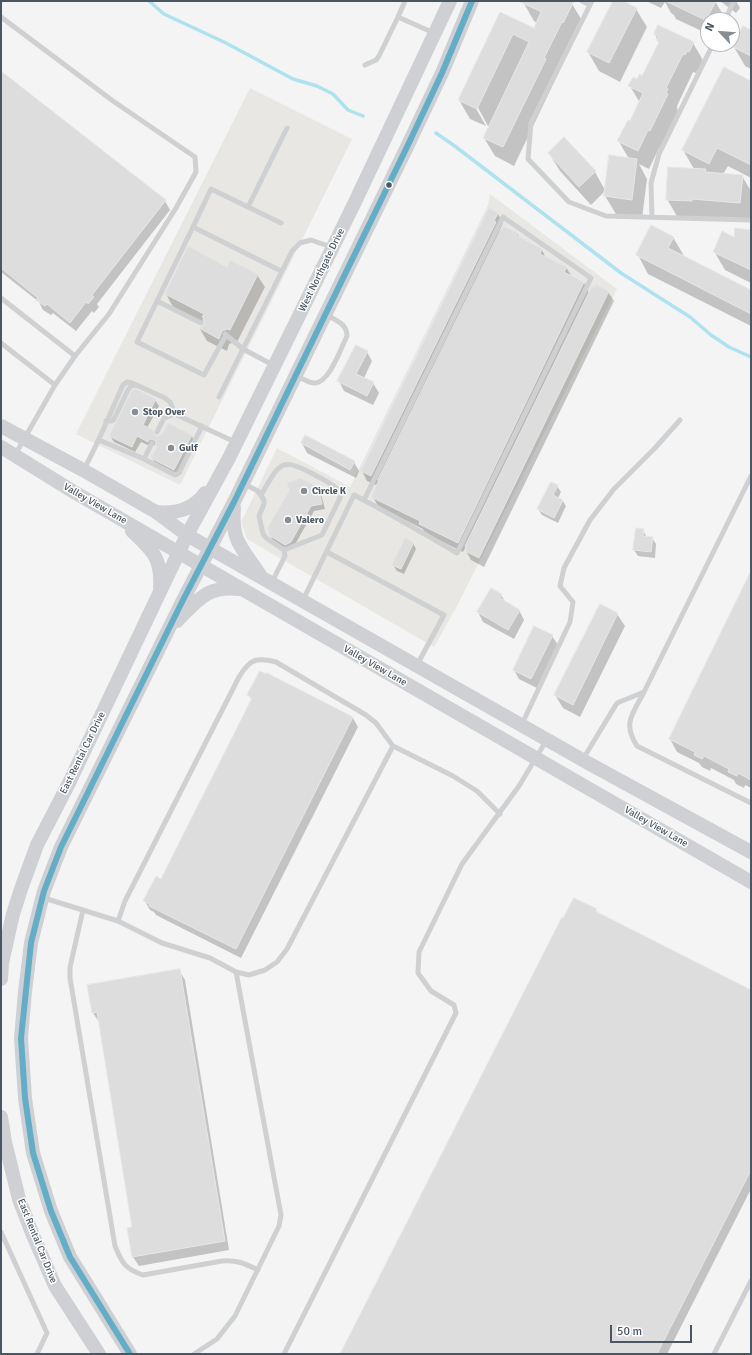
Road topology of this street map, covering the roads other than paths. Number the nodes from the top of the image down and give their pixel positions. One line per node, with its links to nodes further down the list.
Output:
1 (405, 1): 9 (lane)
2 (450, 1): 10 (main road, West Northgate Drive)
3 (472, 1): 20 (main road)
4 (582, 1): 6 (lane)
5 (734, 1): 7 (lane)
6 (591, 3): 15 (lane)
7 (729, 12)
8 (1, 17): 28 (lane)
9 (398, 17): 10 (lane); 12 (lane)
10 (435, 34): 19 (main road, West Northgate Drive)
11 (709, 52): 15 (lane)
12 (365, 65)
13 (287, 128): 14 (lane)
14 (248, 207): 17 (lane); 18 (lane)
15 (652, 217): 16 (lane)
16 (751, 220)
17 (281, 223)
18 (193, 227): 21 (lane); 23 (lane)
19 (333, 248): 20 (main road); 21 (lane); 29 (main road, West Northgate Drive)
20 (353, 258): 24 (main road)
21 (281, 271): 27 (lane)
22 (1, 298): 28 (lane)
23 (157, 301): 25 (lane); 27 (lane)
24 (326, 314): 30 (main road); 30 (lane)
25 (201, 323)
26 (1, 342): 31 (lane)
27 (243, 349): 29 (lane); 32 (lane)
28 (75, 356): 31 (lane)
29 (274, 365): 40 (main road, West Northgate Drive)
30 (296, 375): 48 (main road)
31 (55, 385): 38 (lane)
32 (219, 397)
33 (175, 414): 36 (lane); 37 (lane); 39 (lane)
34 (680, 420): 67 (lane)
35 (1, 426): 38 (main road)
36 (202, 426): 40 (lane); 45 (lane)
37 (160, 430)
38 (24, 439): 43 (lane); 46 (main road)
39 (99, 440): 45 (lane); 46 (lane)
40 (236, 442): 44 (main road, West Northgate Drive)
41 (1, 448): 43 (main road, Valley View Lane)
42 (155, 450): 45 (lane)
43 (15, 456): 53 (main road, Valley View Lane)
44 (229, 458): 52 (main road); 54 (main road, West Northgate Drive)
45 (144, 459)
46 (83, 470): 52 (main road)
47 (751, 476): 66 (lane)
48 (244, 483): 49 (lane); 51 (main road)
49 (261, 494): 56 (lane); 56 (lane)
50 (364, 500): 50 (lane); 58 (lane)
51 (234, 502): 55 (main road); 60 (main road)
52 (156, 512): 54 (main road)
53 (118, 517): 57 (main road, Valley View Lane); 62 (main road)
54 (187, 535): 55 (main road); 57 (main road, East Rental Car Drive)
55 (210, 548): 59 (main road); 60 (main road)
56 (284, 550): 60 (lane)
57 (179, 552): 59 (main road, Valley View Lane); 62 (main road, East Rental Car Drive)
58 (327, 552): 63 (lane); 65 (lane)
59 (202, 566): 61 (main road, Valley View Lane); 64 (main road)
60 (266, 580): 63 (main road)
61 (244, 590): 64 (main road); 70 (main road, Valley View Lane)
62 (159, 593): 76 (main road, East Rental Car Drive)
63 (303, 601): 65 (main road)
64 (169, 628): 77 (main road)
65 (417, 665): 67 (main road)
66 (644, 692): 71 (lane); 72 (lane)
67 (522, 724): 68 (main road)
68 (548, 739): 70 (lane); 71 (main road)
69 (393, 746): 73 (lane); 79 (lane); 80 (lane)
70 (536, 759): 73 (lane); 75 (main road, Valley View Lane)
71 (583, 760): 74 (main road)
72 (751, 803)
73 (500, 814): 90 (lane)
74 (751, 852)
75 (751, 882)
76 (21, 889): 77 (main road); 81 (main road, East Rental Car Drive)
77 (43, 897): 78 (lane); 88 (main road)
78 (83, 910): 79 (lane); 84 (lane)
79 (118, 921): 80 (lane)
80 (236, 972): 84 (lane)
81 (1, 979)
82 (1, 1117): 87 (main road, East Rental Car Drive)
83 (1, 1232): 86 (lane)
84 (258, 1270): 89 (lane)
85 (751, 1281): 91 (lane)
86 (37, 1354)
87 (99, 1354)
88 (130, 1354)
89 (194, 1354)
90 (284, 1354)
91 (714, 1354)

